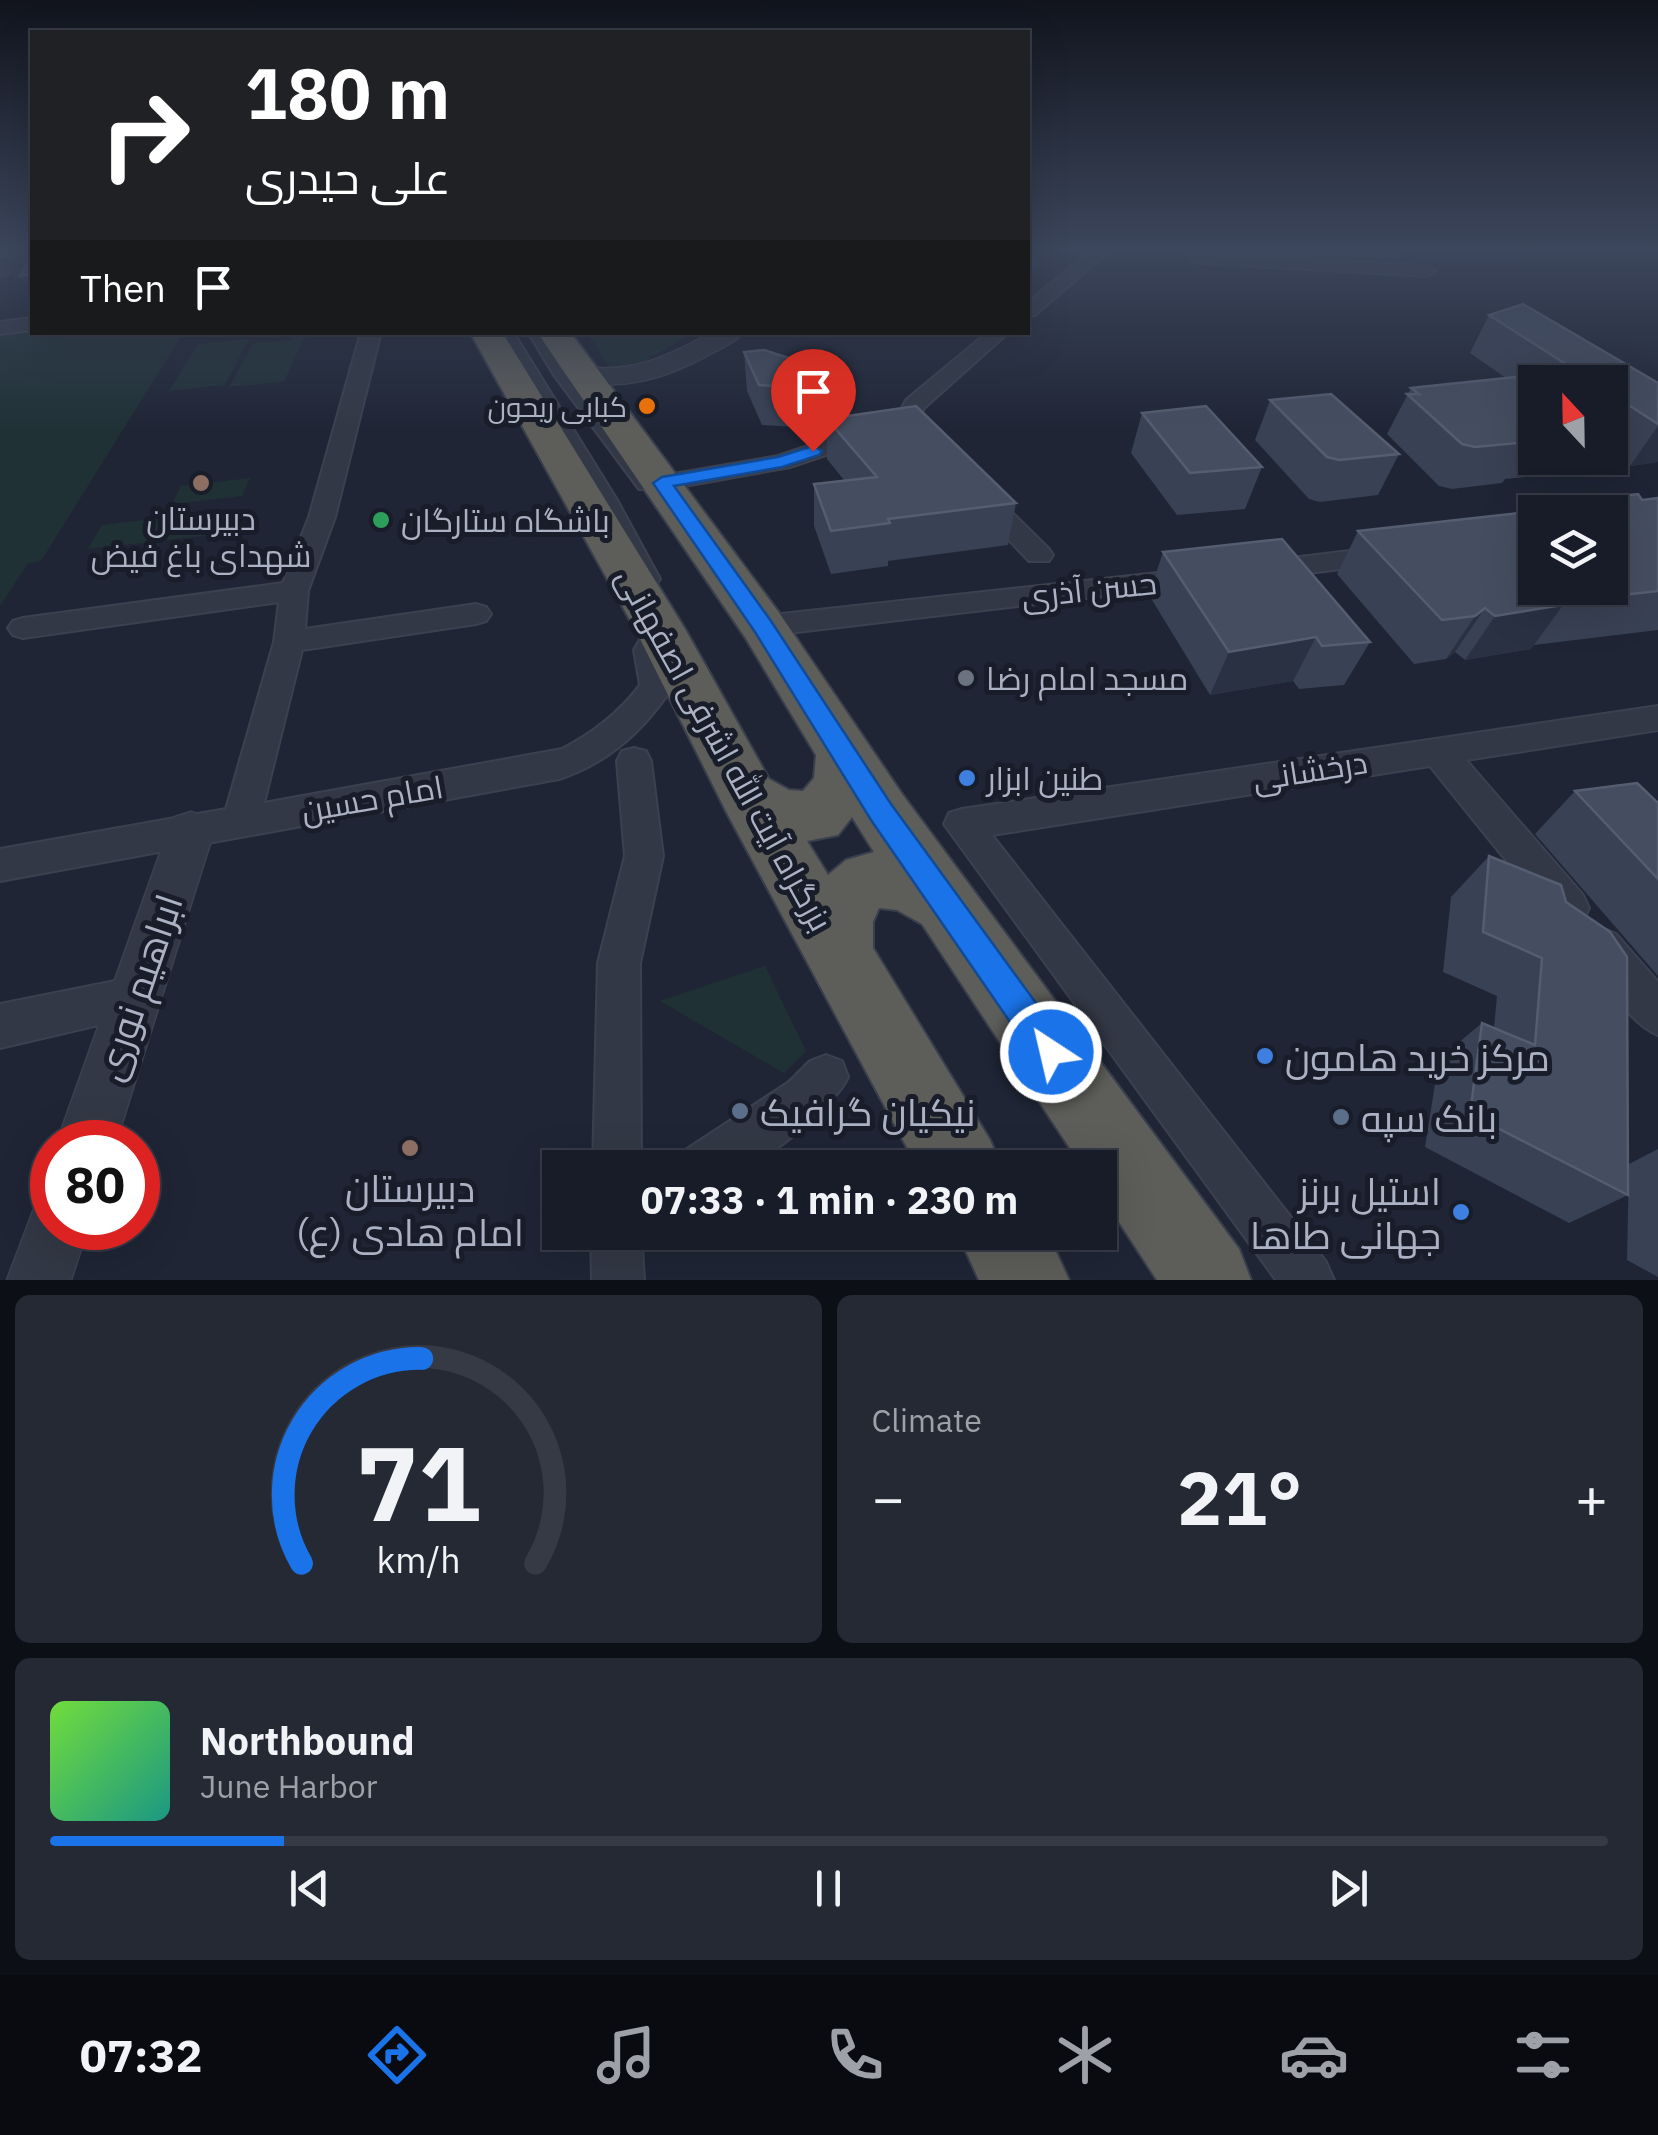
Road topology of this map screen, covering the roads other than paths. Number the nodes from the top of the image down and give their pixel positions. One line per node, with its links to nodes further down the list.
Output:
1 (30, 324): 2 (street)
2 (0, 328)
3 (370, 335): 17 (street)
4 (488, 335): 21 (highway, بزرگراه آیت الله اشرفی اصفهانی)
5 (510, 335): 21 (lane)
6 (535, 335): 25 (lane)
7 (555, 335): 11 (highway)
8 (726, 335): 11 (street)
9 (728, 335): 12 (street)
10 (996, 335): 14 (street)
11 (580, 374): 12 (highway)
12 (613, 415): 14 (highway)
13 (960, 474): 16 (street)
14 (662, 483): 19 (highway)
15 (1416, 552): 19 (street, حسن آذری)
16 (1038, 555)
17 (294, 591): 20 (street); 22 (street)
18 (476, 614): 22 (street)
19 (763, 626): 25 (highway)
20 (23, 628)
21 (672, 628): 27 (highway, بزرگراه آیت الله اشرفی اصفهانی); 28 (street, امام حسین)
22 (288, 642): 28 (street)
23 (1653, 724): 24 (street, درخشانی)
24 (1437, 750): 34 (street); 51 (street, درخشانی)
25 (844, 752): 27 (highway); 31 (highway)
26 (634, 761): 40 (street)
27 (738, 776): 32 (highway, بزرگراه آیت الله اشرفی اصفهانی)
28 (241, 821): 29 (street, امام حسین)
29 (191, 831): 30 (street, امام حسین); 33 (street, ابراهیم نوری)
30 (0, 865)
31 (965, 929): 32 (highway); 39 (lane); 50 (highway)
32 (839, 951): 35 (highway, بزرگراه آیت الله اشرفی اصفهانی)
33 (134, 998): 36 (street); 38 (street, ابراهیم نوری)
34 (1658, 1014)
35 (881, 1024): 42 (highway, بزرگراه آیت الله اشرفی اصفهانی); 43 (lane)
36 (0, 1026)
37 (826, 1077): 41 (street)
38 (93, 1120)
39 (1075, 1132)
40 (616, 1150)
41 (727, 1150)
42 (952, 1150)
43 (975, 1150)
44 (49, 1250): 47 (street)
45 (617, 1250): 48 (street)
46 (1009, 1250): 49 (highway)
47 (39, 1280)
48 (618, 1280)
49 (1026, 1280)
50 (1208, 1280)
51 (1308, 1280)

